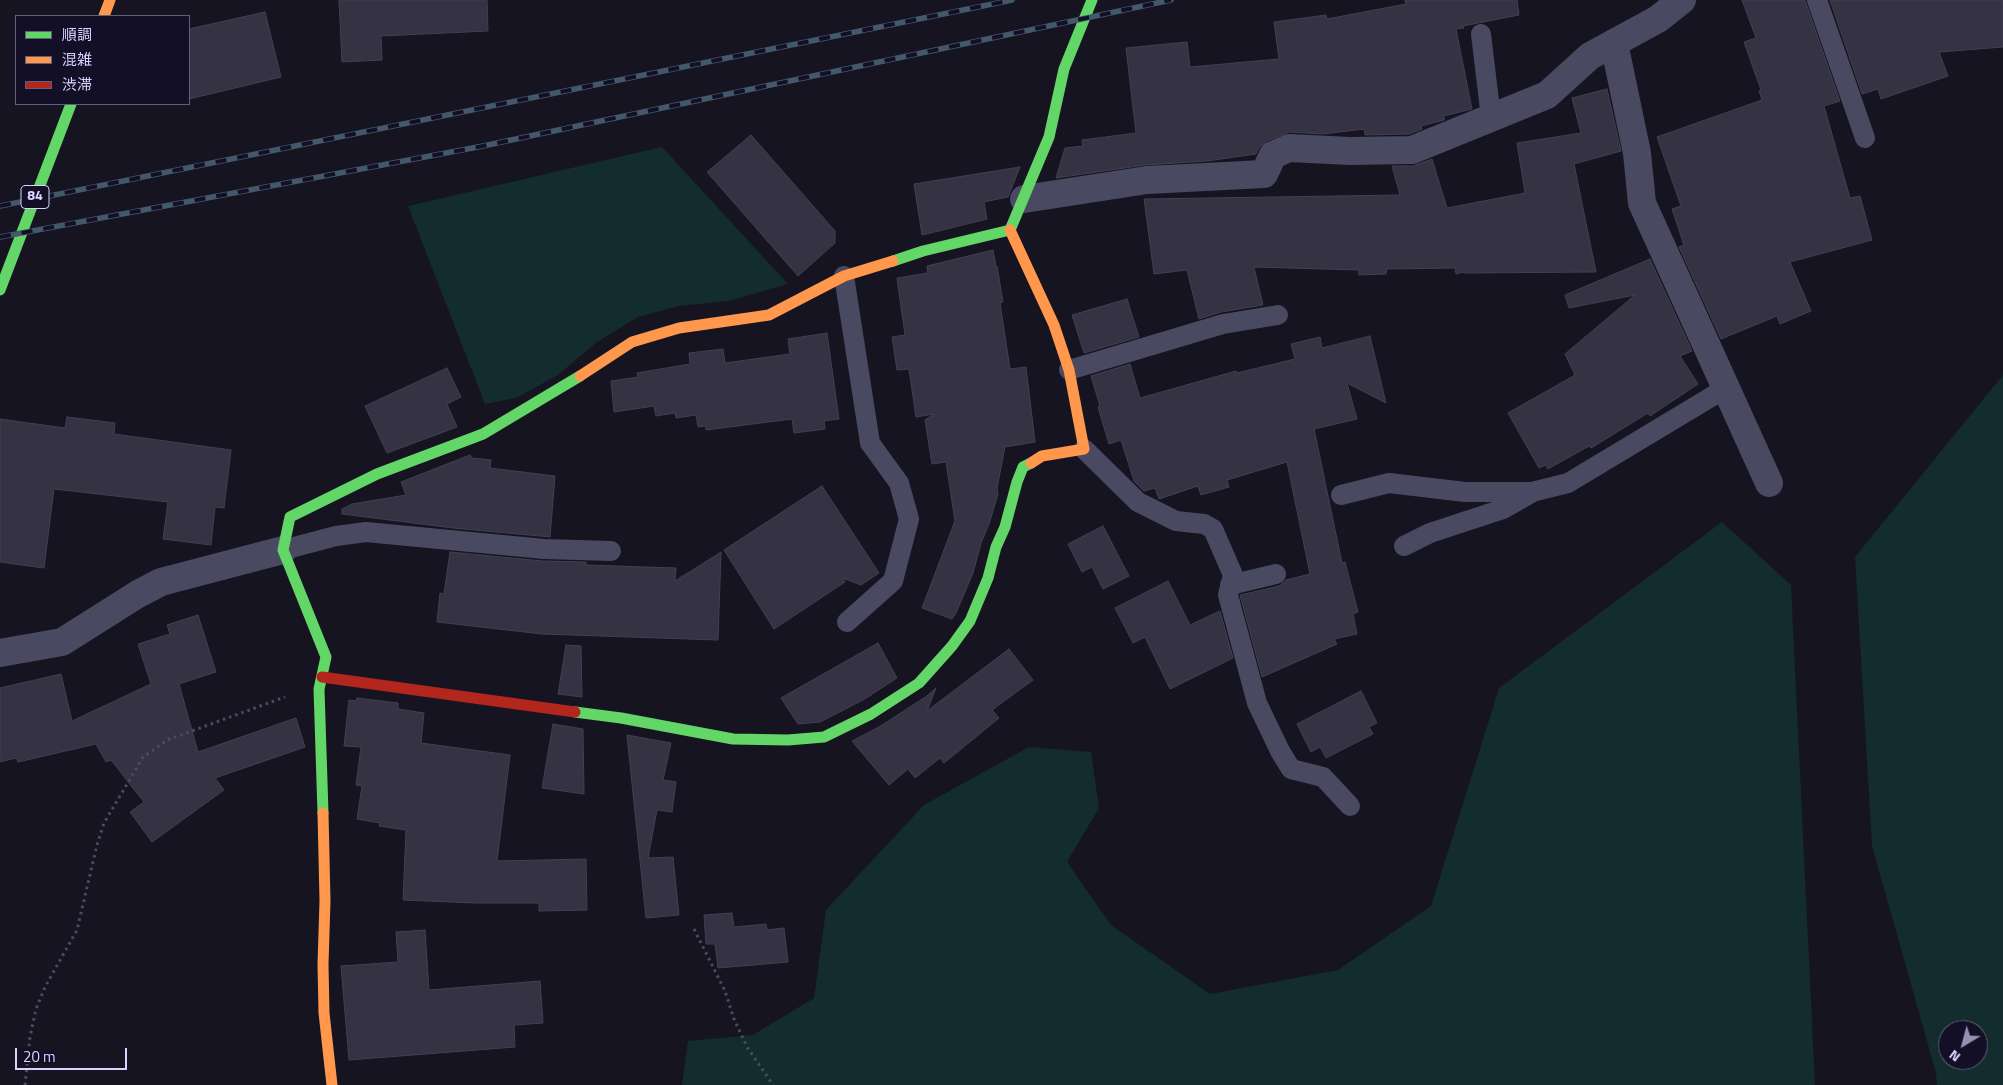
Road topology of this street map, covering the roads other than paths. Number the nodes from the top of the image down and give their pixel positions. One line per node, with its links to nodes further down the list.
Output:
1 (110, 0): 5 (street)
2 (1092, 0): 11 (street)
3 (1682, 0): 7 (street)
4 (1818, 0): 10 (lane)
5 (104, 15)
6 (1481, 34): 9 (lane)
7 (1614, 43): 9 (street); 17 (street)
8 (71, 105): 14 (street, 84)
9 (1491, 118): 11 (street)
10 (1865, 138)
11 (1024, 199): 12 (street)
12 (1010, 230): 13 (street); 16 (street)
13 (844, 276): 23 (street); 27 (lane)
14 (0, 290)
15 (1278, 315): 16 (lane)
16 (1069, 370): 18 (street)
17 (1726, 388): 19 (street); 20 (lane)
18 (1084, 449): 26 (lane); 29 (street)
19 (1768, 483)
20 (1532, 492): 21 (lane); 22 (lane)
21 (1341, 496)
22 (1404, 546)
23 (283, 550): 24 (lane); 28 (street); 29 (street)
24 (611, 551)
25 (1276, 574): 26 (lane)
26 (1230, 585): 30 (lane)
27 (847, 622)
28 (0, 654)
29 (322, 677): 31 (street)
30 (1350, 806)
31 (332, 1085)

